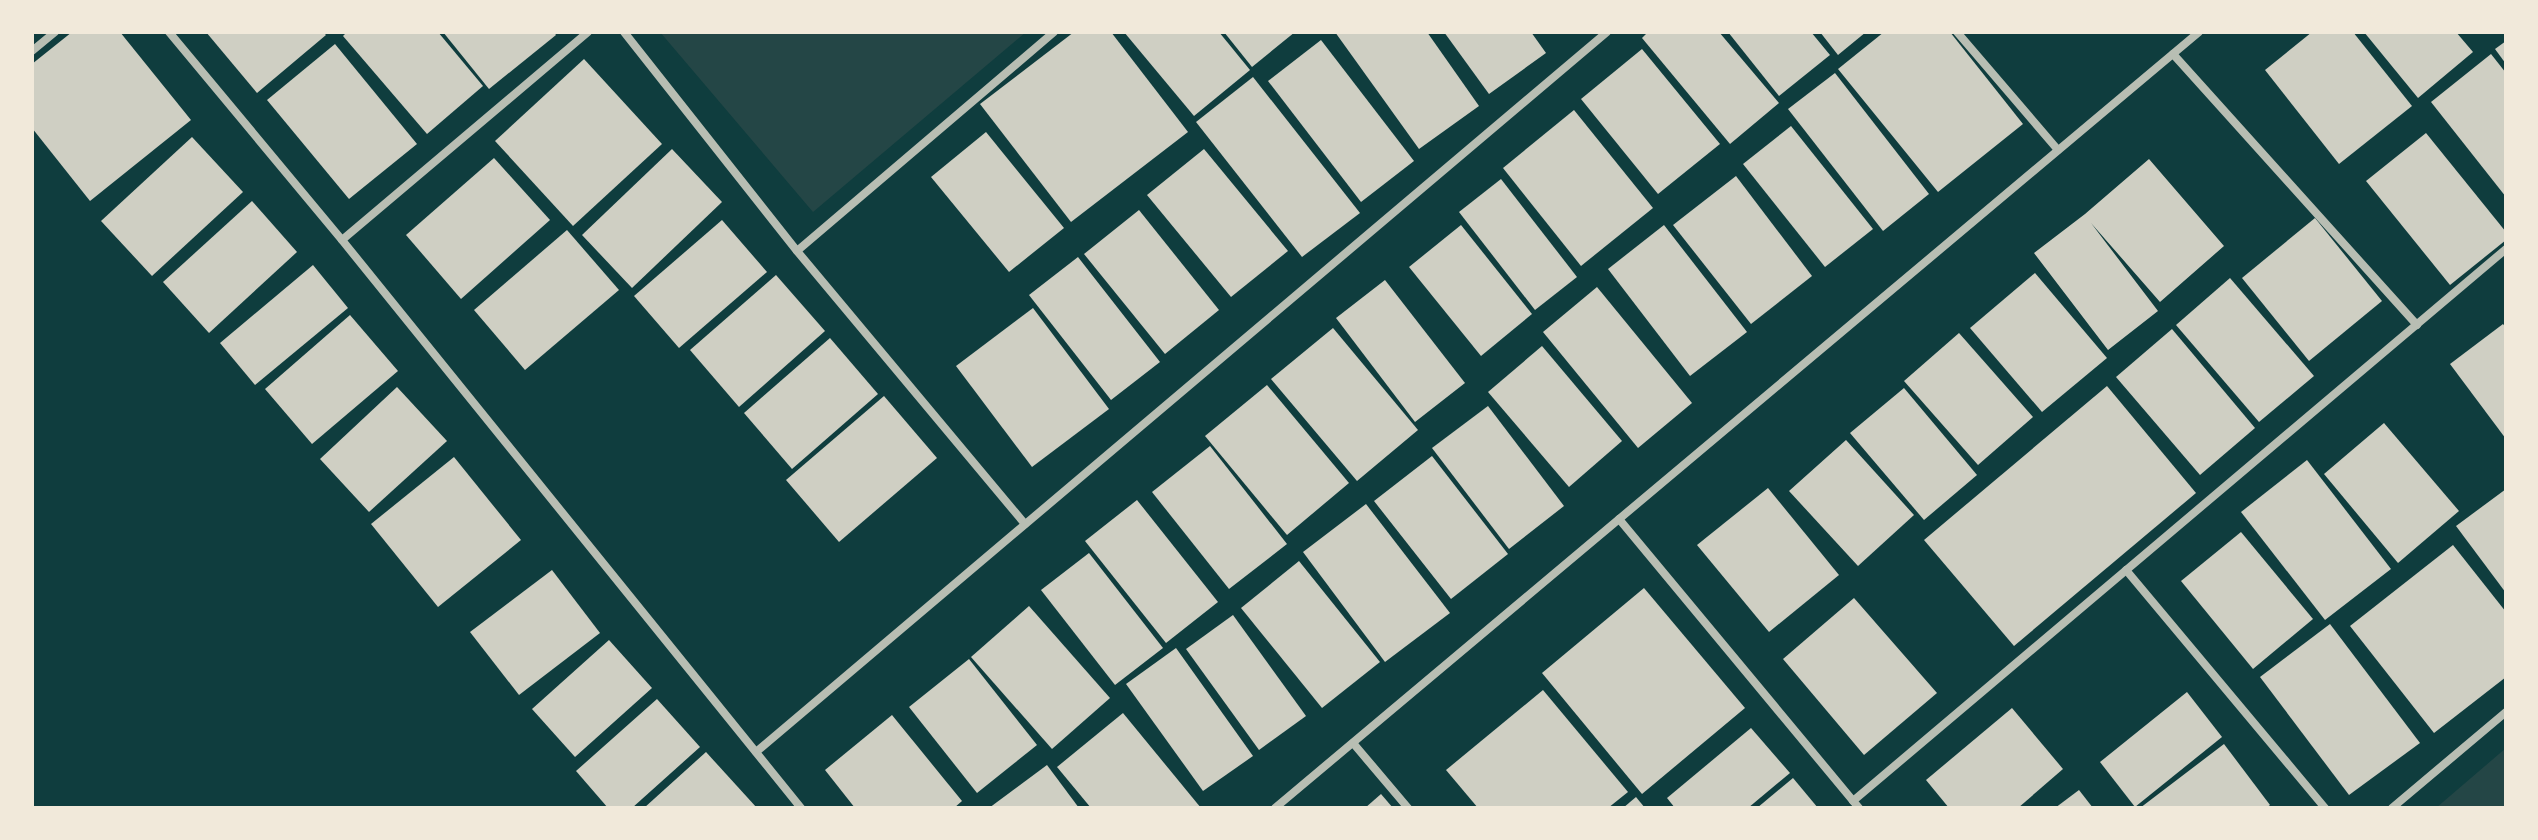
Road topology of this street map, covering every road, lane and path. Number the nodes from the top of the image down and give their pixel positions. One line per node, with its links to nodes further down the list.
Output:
1 (55, 32): 9 (street)
2 (169, 32): 12 (street)
3 (588, 32): 12 (street)
4 (624, 32): 14 (street)
5 (1054, 32): 14 (street)
6 (1607, 32): 17 (street)
7 (1957, 32): 11 (street)
8 (2199, 32): 10 (street)
9 (32, 51)
10 (2173, 54): 11 (street); 15 (street)
11 (2058, 150): 16 (street)
12 (342, 240): 21 (street)
13 (2506, 249): 15 (street)
14 (797, 251): 17 (street)
15 (2417, 325): 18 (street)
16 (1619, 519): 20 (street); 22 (street)
17 (1025, 524): 21 (street)
18 (2126, 570): 22 (street); 26 (street)
19 (2506, 712): 27 (street)
20 (1353, 743): 24 (street); 25 (street)
21 (756, 752): 23 (street)
22 (1856, 804)
23 (801, 808)
24 (1275, 808)
25 (1408, 808)
26 (2325, 808)
27 (2392, 808)

